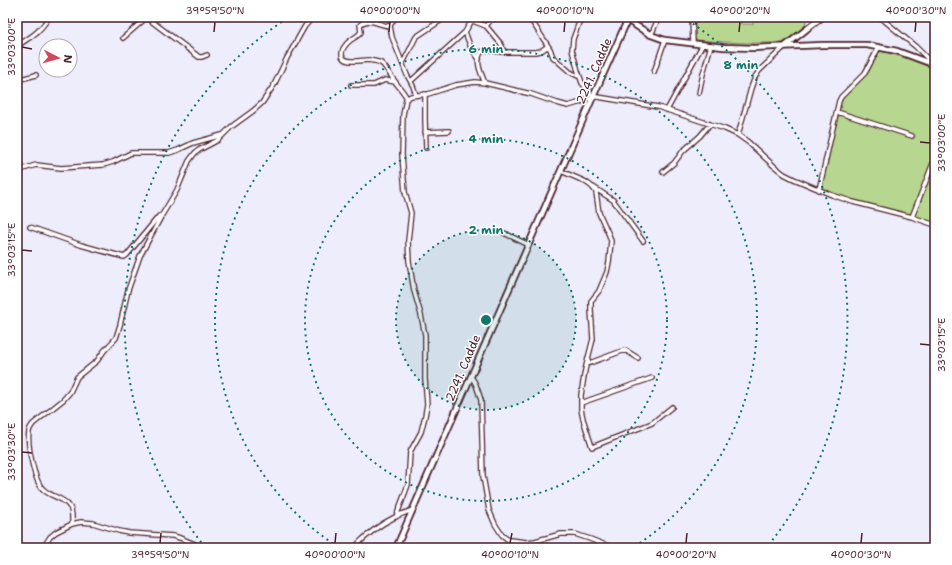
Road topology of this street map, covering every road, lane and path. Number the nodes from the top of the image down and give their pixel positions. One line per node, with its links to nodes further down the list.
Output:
1 (49, 17): 24 (street)
2 (146, 17): 19 (street); 29 (street)
3 (313, 17): 51 (street)
4 (394, 17): 15 (street)
5 (446, 17): 31 (street)
6 (493, 17): 16 (street)
7 (529, 17): 25 (street)
8 (582, 17): 35 (street)
9 (622, 17): 14 (street)
10 (659, 17): 18 (street)
11 (692, 17): 21 (street)
12 (822, 17): 26 (street)
13 (880, 17): 32 (street)
14 (627, 21): 18 (street); 44 (street, 2241. Cadde)
15 (390, 26): 31 (street); 38 (street)
16 (486, 26): 17 (street); 28 (street)
17 (465, 32): 30 (street); 37 (street)
18 (651, 35): 20 (street)
19 (123, 38)
20 (665, 40): 21 (street); 33 (street)
21 (693, 43): 22 (street)
22 (703, 44): 23 (street); 46 (street)
23 (711, 45): 26 (street); 41 (street)
24 (17, 46)
25 (548, 46): 28 (street); 35 (street)
26 (784, 47): 27 (street); 52 (street)
27 (879, 47): 32 (street); 47 (street)
28 (504, 52): 30 (street)
29 (207, 55)
30 (479, 59): 39 (street)
31 (403, 63): 37 (street)
32 (935, 65)
33 (654, 72)
34 (36, 75): 36 (street)
35 (580, 77): 44 (street)
36 (17, 80)
37 (410, 81): 43 (street)
38 (395, 82): 40 (street); 45 (street)
39 (485, 83): 42 (street); 44 (street)
40 (351, 85)
41 (699, 93)
42 (425, 94): 43 (street); 50 (street)
43 (416, 95): 45 (street)
44 (592, 97): 46 (street); 57 (street, 2241. Cadde)
45 (407, 98): 75 (street)
46 (667, 110): 48 (street)
47 (837, 112): 53 (street); 60 (street)
48 (710, 124): 52 (street); 58 (street)
49 (449, 131): 50 (street)
50 (425, 132): 54 (street)
51 (223, 135): 56 (street); 61 (street)
52 (738, 135): 60 (street)
53 (912, 136)
54 (426, 148)
55 (935, 158): 62 (street)
56 (17, 171)
57 (561, 171): 59 (street); 67 (street, 2241. Cadde)
58 (663, 172)
59 (592, 186): 66 (street); 69 (street)
60 (819, 190): 62 (street)
61 (162, 215): 64 (street); 76 (street)
62 (912, 217): 63 (street)
63 (935, 225)
64 (30, 227)
65 (504, 233): 67 (street)
66 (643, 242)
67 (529, 245): 70 (street, 2241. Cadde)
68 (638, 358): 69 (street)
69 (587, 364): 72 (street)
70 (470, 377): 74 (street, 2241. Cadde); 81 (street)
71 (652, 378): 72 (street)
72 (581, 404): 73 (street)
73 (672, 407)
74 (412, 510): 75 (street); 80 (street, 2241. Cadde)
75 (396, 517): 79 (street)
76 (72, 524): 77 (street); 78 (street)
77 (43, 548)
78 (205, 548)
79 (354, 548)
80 (396, 548)
81 (613, 548)

